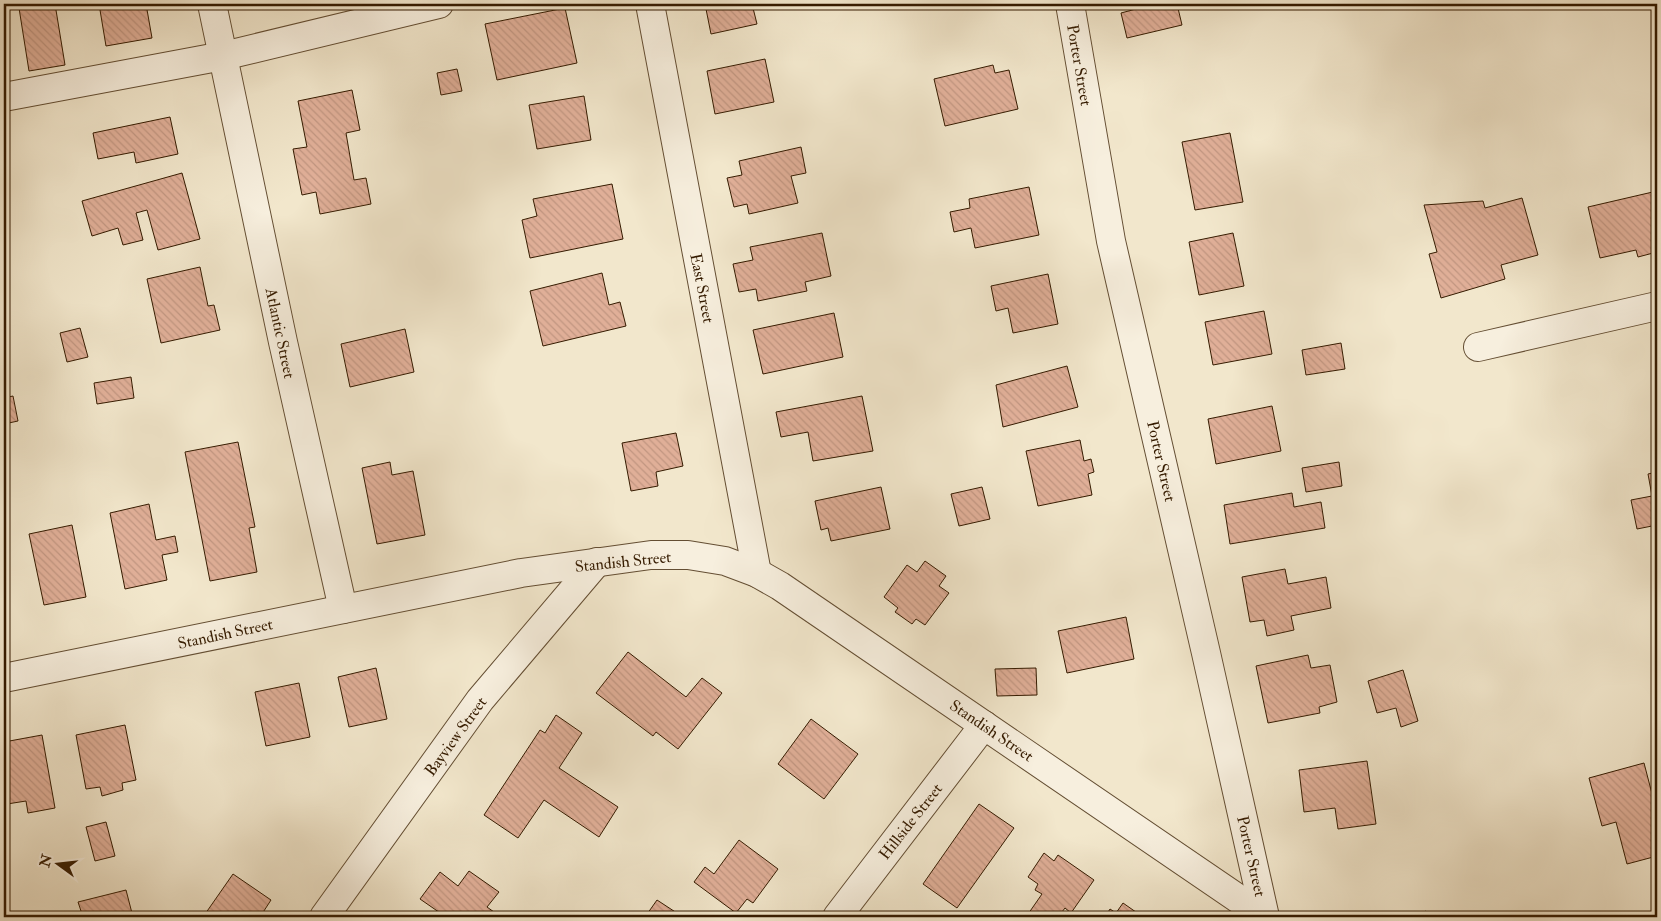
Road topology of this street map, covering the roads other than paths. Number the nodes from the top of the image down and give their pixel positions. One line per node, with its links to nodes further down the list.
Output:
1 (212, 4): 5 (street, Atlantic Street)
2 (439, 4): 5 (street)
3 (650, 4): 10 (street, East Street)
4 (1070, 4): 16 (street, Porter Street)
5 (223, 56): 6 (street); 11 (street, Atlantic Street)
6 (4, 97)
7 (1657, 306): 8 (street)
8 (1478, 348)
9 (597, 562): 10 (street, Standish Street); 11 (street, Standish Street); 14 (street, Bayview Street)
10 (758, 573): 13 (street, Standish Street)
11 (343, 609): 12 (street, Standish Street)
12 (4, 678)
13 (984, 725): 15 (street, Hillside Street); 16 (street, Standish Street)
14 (324, 917)
15 (836, 917)
16 (1265, 917)

